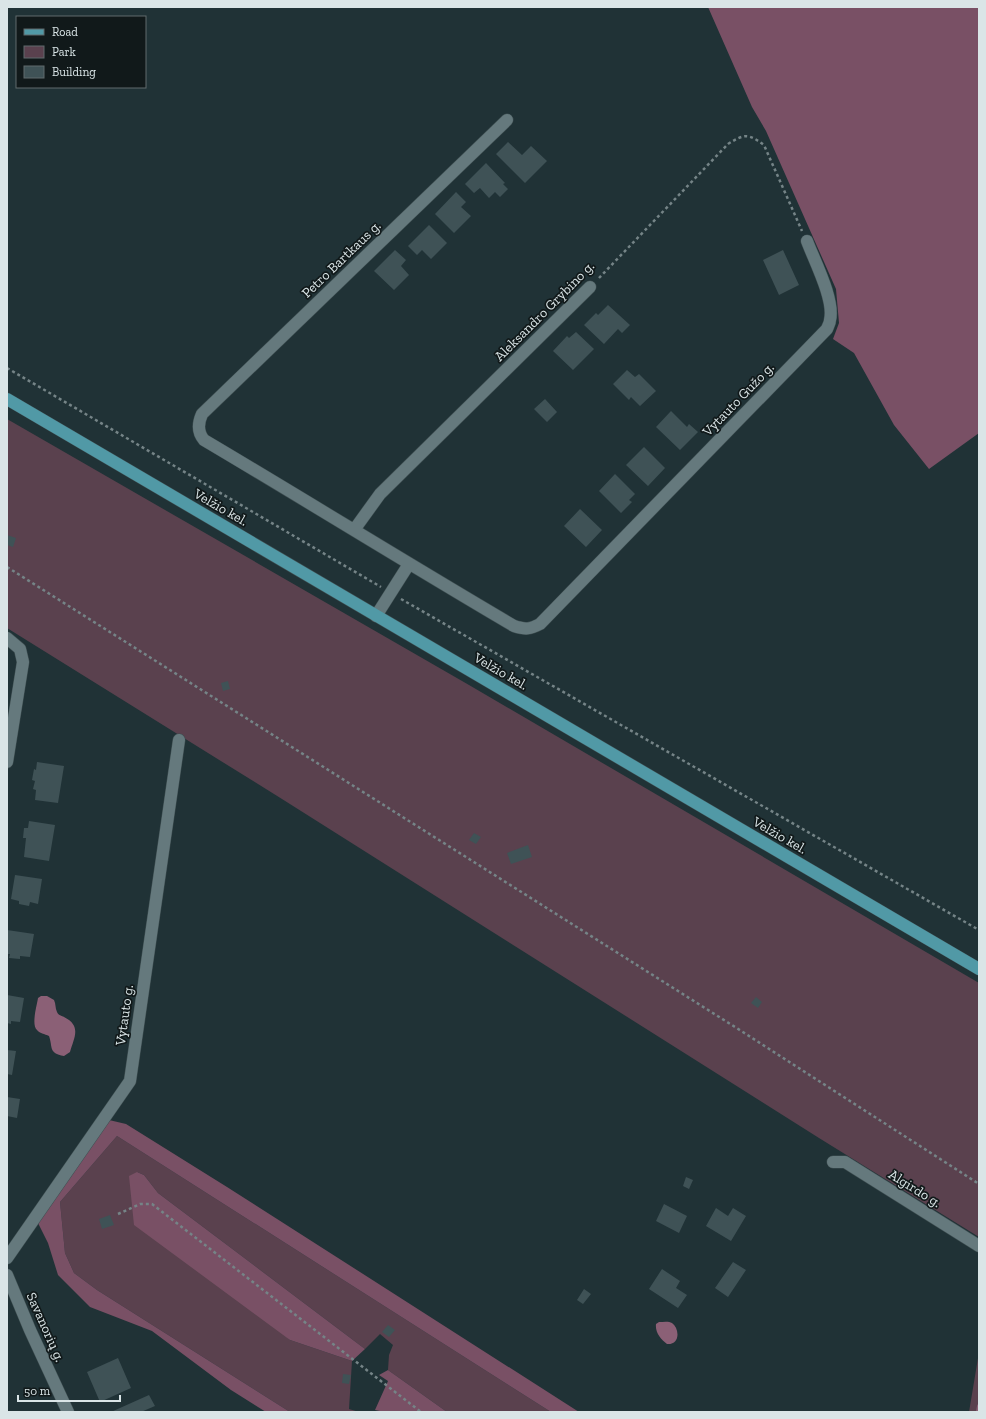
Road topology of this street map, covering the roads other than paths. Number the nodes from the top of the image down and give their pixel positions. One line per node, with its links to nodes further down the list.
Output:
1 (507, 120): 5 (street, Petro Bartkaus g.)
2 (807, 241): 6 (street, Vytauto Gužo g.)
3 (590, 287): 5 (street, Aleksandro Grybino g.)
4 (7, 399): 7 (main road, Velžio kel.)
5 (354, 530): 6 (street)
6 (409, 564): 7 (street)
7 (376, 616): 11 (main road, Velžio kel.)
8 (7, 638): 10 (street)
9 (179, 740): 14 (street, Vytauto g.)
10 (7, 762)
11 (979, 969)
12 (833, 1162): 13 (street, Algirdo g.)
13 (979, 1246)
14 (7, 1258)
15 (7, 1275): 16 (street, Savanorių g.)
16 (68, 1412)

